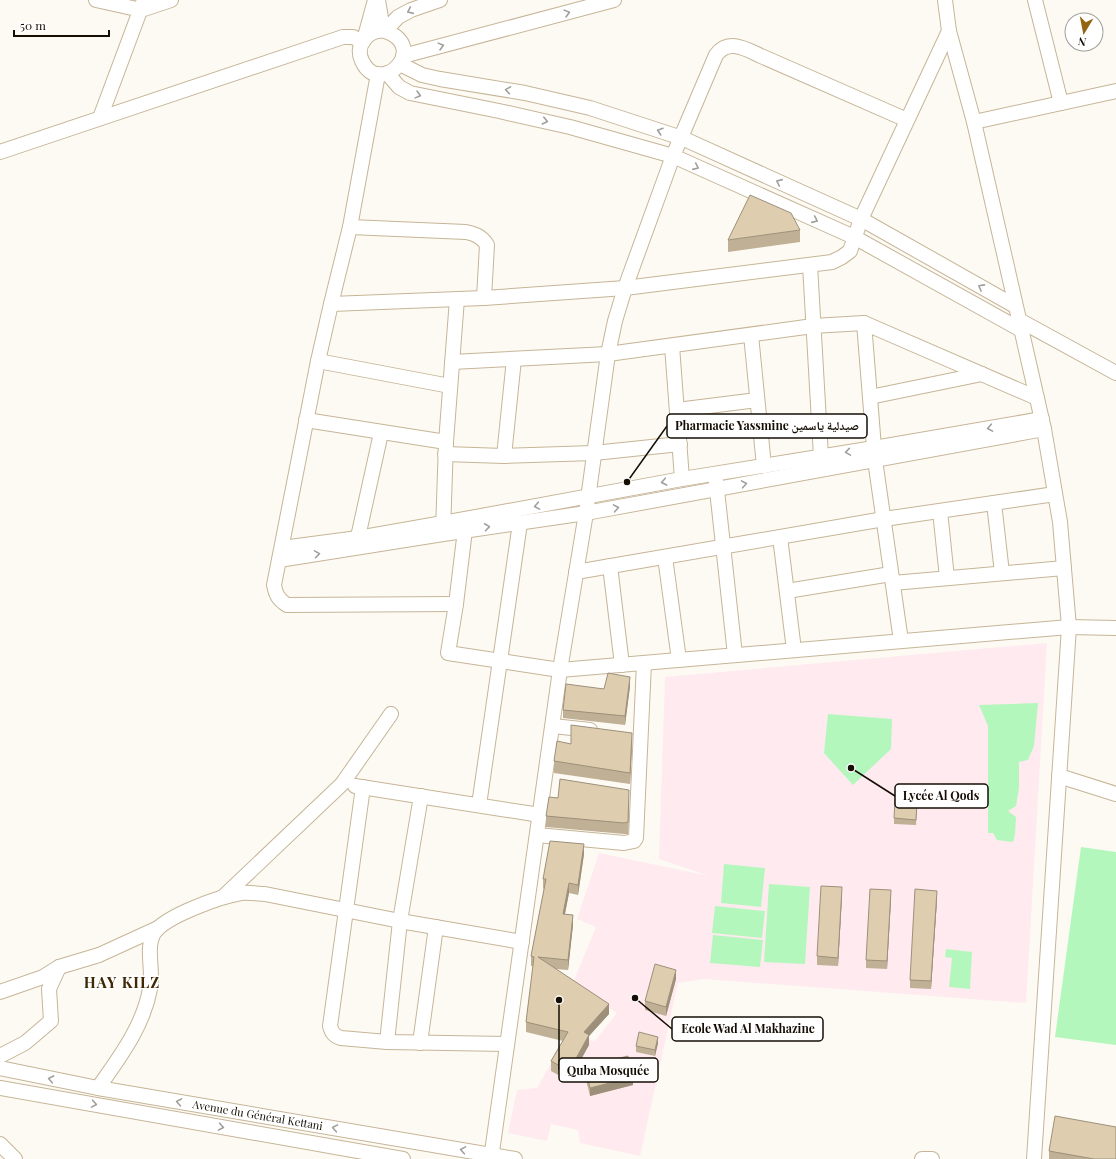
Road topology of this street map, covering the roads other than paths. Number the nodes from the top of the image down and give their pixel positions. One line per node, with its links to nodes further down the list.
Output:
1 (96, 0): 8 (street)
2 (171, 0): 8 (street)
3 (376, 0): 9 (street); 11 (street)
4 (440, 0): 9 (street, one-way to 9)
5 (614, 0): 12 (street, one-way to 5)
6 (944, 0): 10 (street)
7 (1035, 0): 15 (street)
8 (142, 5): 16 (street)
9 (384, 30): 11 (street); 12 (street)
10 (949, 30): 17 (street); 18 (street)
11 (363, 41): 13 (street); 16 (street)
12 (402, 60): 13 (street); 19 (street, one-way to 12)
13 (382, 74): 21 (street, one-way to 21); 23 (street)
14 (1116, 91): 15 (street)
15 (1061, 103): 18 (street)
16 (100, 118): 20 (street)
17 (907, 120): 19 (street); 22 (street)
18 (974, 122): 30 (street)
19 (682, 138): 21 (street); 22 (street, one-way to 19)
20 (0, 152)
21 (673, 156): 24 (street, one-way to 24); 26 (street)
22 (861, 219): 24 (street); 30 (street, one-way to 22)
23 (350, 227): 27 (street); 29 (street)
24 (854, 237): 25 (street); 33 (street)
25 (810, 265): 26 (street); 32 (street)
26 (625, 288): 27 (street); 36 (street)
27 (484, 298): 28 (street)
28 (457, 299): 29 (street); 39 (street)
29 (330, 304): 38 (street)
30 (1016, 306): 33 (street)
31 (864, 323): 32 (street); 40 (street); 43 (street)
32 (813, 326): 34 (street); 55 (street)
33 (1021, 326): 41 (street); 44 (street)
34 (751, 335): 35 (street); 45 (street)
35 (672, 346): 36 (street); 46 (street)
36 (608, 354): 37 (street); 52 (street)
37 (514, 359): 39 (street); 54 (street)
38 (318, 361): 42 (street); 47 (street)
39 (452, 362): 42 (street)
40 (982, 374): 43 (street); 44 (street)
41 (1116, 374)
42 (450, 386): 51 (street)
43 (870, 397): 53 (street)
44 (1037, 398): 48 (street)
45 (758, 400): 46 (street); 56 (street)
46 (677, 410): 50 (street)
47 (306, 420): 49 (street); 72 (street)
48 (1043, 424): 53 (street); 60 (street)
49 (381, 433): 51 (street); 70 (street)
50 (680, 444): 52 (street); 58 (street)
51 (446, 448): 54 (street); 67 (street)
52 (594, 453): 54 (street); 61 (street)
53 (875, 454): 55 (street, one-way to 55); 59 (street, one-way to 53); 65 (street)
54 (504, 456)
55 (821, 457): 56 (street)
56 (764, 466): 57 (street)
57 (716, 473): 58 (street); 59 (street)
58 (682, 479): 61 (street, one-way to 61)
59 (717, 489): 64 (street, one-way to 59); 71 (street)
60 (1055, 494): 62 (street); 75 (street)
61 (588, 497): 64 (street); 67 (street, one-way to 67)
62 (994, 503): 63 (street); 77 (street)
63 (940, 511): 65 (street); 78 (street)
64 (586, 513): 66 (street); 76 (street)
65 (884, 519): 69 (street); 79 (street)
66 (520, 523): 68 (street, one-way to 66); 88 (street)
67 (443, 529): 68 (street); 70 (street)
68 (465, 530): 81 (street)
69 (780, 537): 71 (street); 80 (street)
70 (357, 543): 72 (street)
71 (724, 547): 73 (street); 86 (street)
72 (281, 554): 81 (street)
73 (665, 557): 74 (street); 87 (street)
74 (610, 566): 76 (street); 90 (street)
75 (1064, 568): 77 (street); 82 (street)
76 (576, 572): 91 (street)
77 (1002, 573): 78 (street)
78 (947, 578): 79 (street)
79 (892, 579): 80 (street); 84 (street)
80 (787, 591): 85 (street)
81 (456, 604): 88 (street)
82 (1069, 627): 83 (street); 84 (street); 97 (street)
83 (1116, 628)
84 (901, 641): 85 (street)
85 (794, 650): 86 (street)
86 (735, 655): 87 (street)
87 (678, 660): 89 (street)
88 (500, 661): 91 (street); 106 (street)
89 (644, 663): 90 (street); 96 (street)
90 (622, 665): 91 (street)
91 (560, 670): 93 (street)
92 (391, 714): 100 (street)
93 (552, 726): 94 (street); 98 (street)
94 (604, 731)
95 (626, 734): 96 (street)
96 (640, 735): 103 (street)
97 (1059, 776): 104 (street); 131 (street)
98 (545, 780): 99 (street); 107 (street)
99 (560, 782)
100 (342, 784): 101 (street); 109 (street)
101 (363, 787): 105 (street); 110 (street)
102 (622, 792): 103 (street)
103 (637, 794): 108 (street)
104 (1116, 794)
105 (421, 796): 106 (street); 111 (street)
106 (479, 805): 107 (street)
107 (540, 815): 108 (street)
108 (537, 835): 114 (street)
109 (223, 897): 110 (street); 113 (street)
110 (346, 909): 111 (street); 117 (street)
111 (400, 920): 112 (street); 117 (street)
112 (436, 927): 114 (street); 118 (street)
113 (158, 928): 115 (street); 123 (street)
114 (522, 942): 119 (street)
115 (59, 967): 116 (street); 120 (street)
116 (0, 992)
117 (387, 1042): 118 (street)
118 (420, 1043): 119 (street)
119 (507, 1044): 125 (street)
120 (0, 1056)
121 (0, 1068): 123 (street, Avenue du Général Kettani, one-way to 121)
122 (0, 1088): 127 (street, Avenue du Général Kettani, one-way to 127)
123 (98, 1088): 125 (street, Avenue du Général Kettani, one-way to 123)
124 (0, 1144): 126 (street)
125 (491, 1157): 128 (street, Avenue du Général Kettani)
126 (14, 1159)
127 (403, 1159)
128 (515, 1159)
129 (922, 1159): 130 (street)
130 (932, 1159)
131 (1034, 1159)

